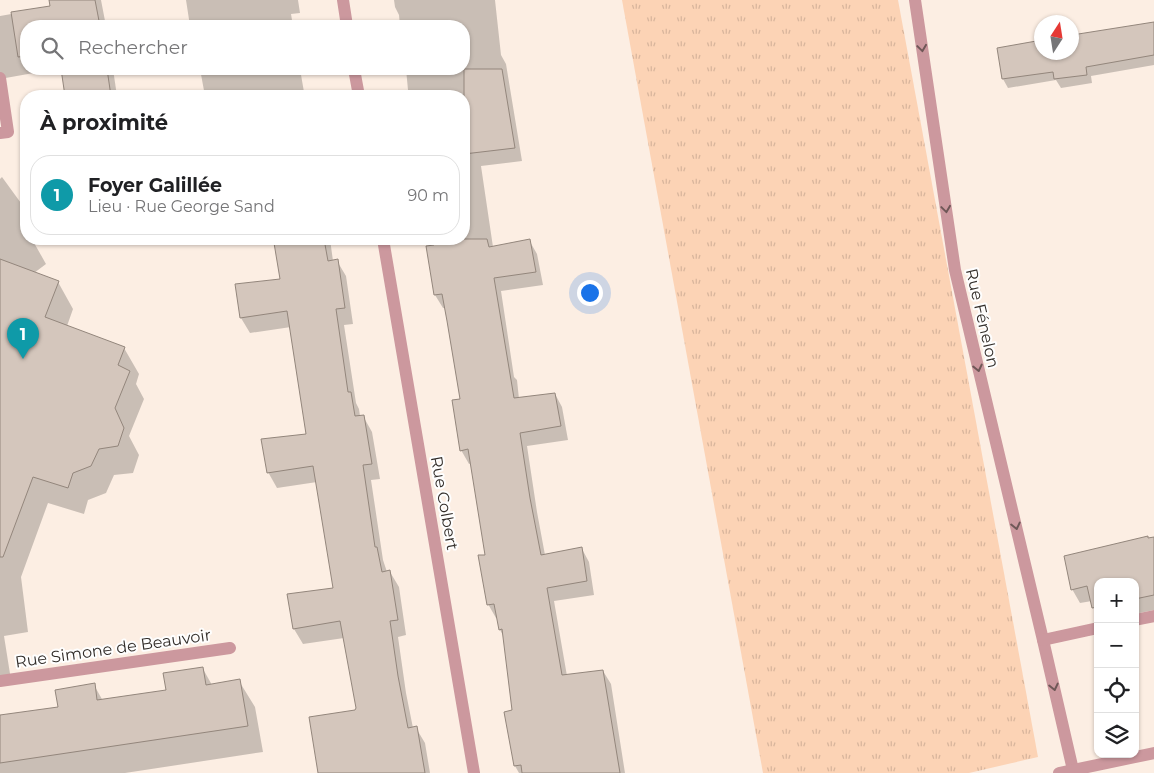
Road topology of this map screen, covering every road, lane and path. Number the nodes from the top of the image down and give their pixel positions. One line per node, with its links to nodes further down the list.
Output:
1 (343, 0): 3 (street)
2 (915, 0): 12 (street, Rue Fénelon, one-way to 12)
3 (346, 20)
4 (355, 75): 6 (street)
5 (0, 78): 7 (street)
6 (358, 90)
7 (0, 133)
8 (384, 245): 17 (street, Rue Colbert)
9 (1154, 616): 10 (street)
10 (1139, 619)
11 (1094, 629): 12 (street)
12 (1044, 640): 16 (street, Rue Fénelon, one-way to 16)
13 (230, 648): 14 (street, Rue Simone de Beauvoir)
14 (0, 680)
15 (1154, 753): 16 (street)
16 (1072, 770): 18 (street)
17 (474, 773)
18 (1059, 773)

